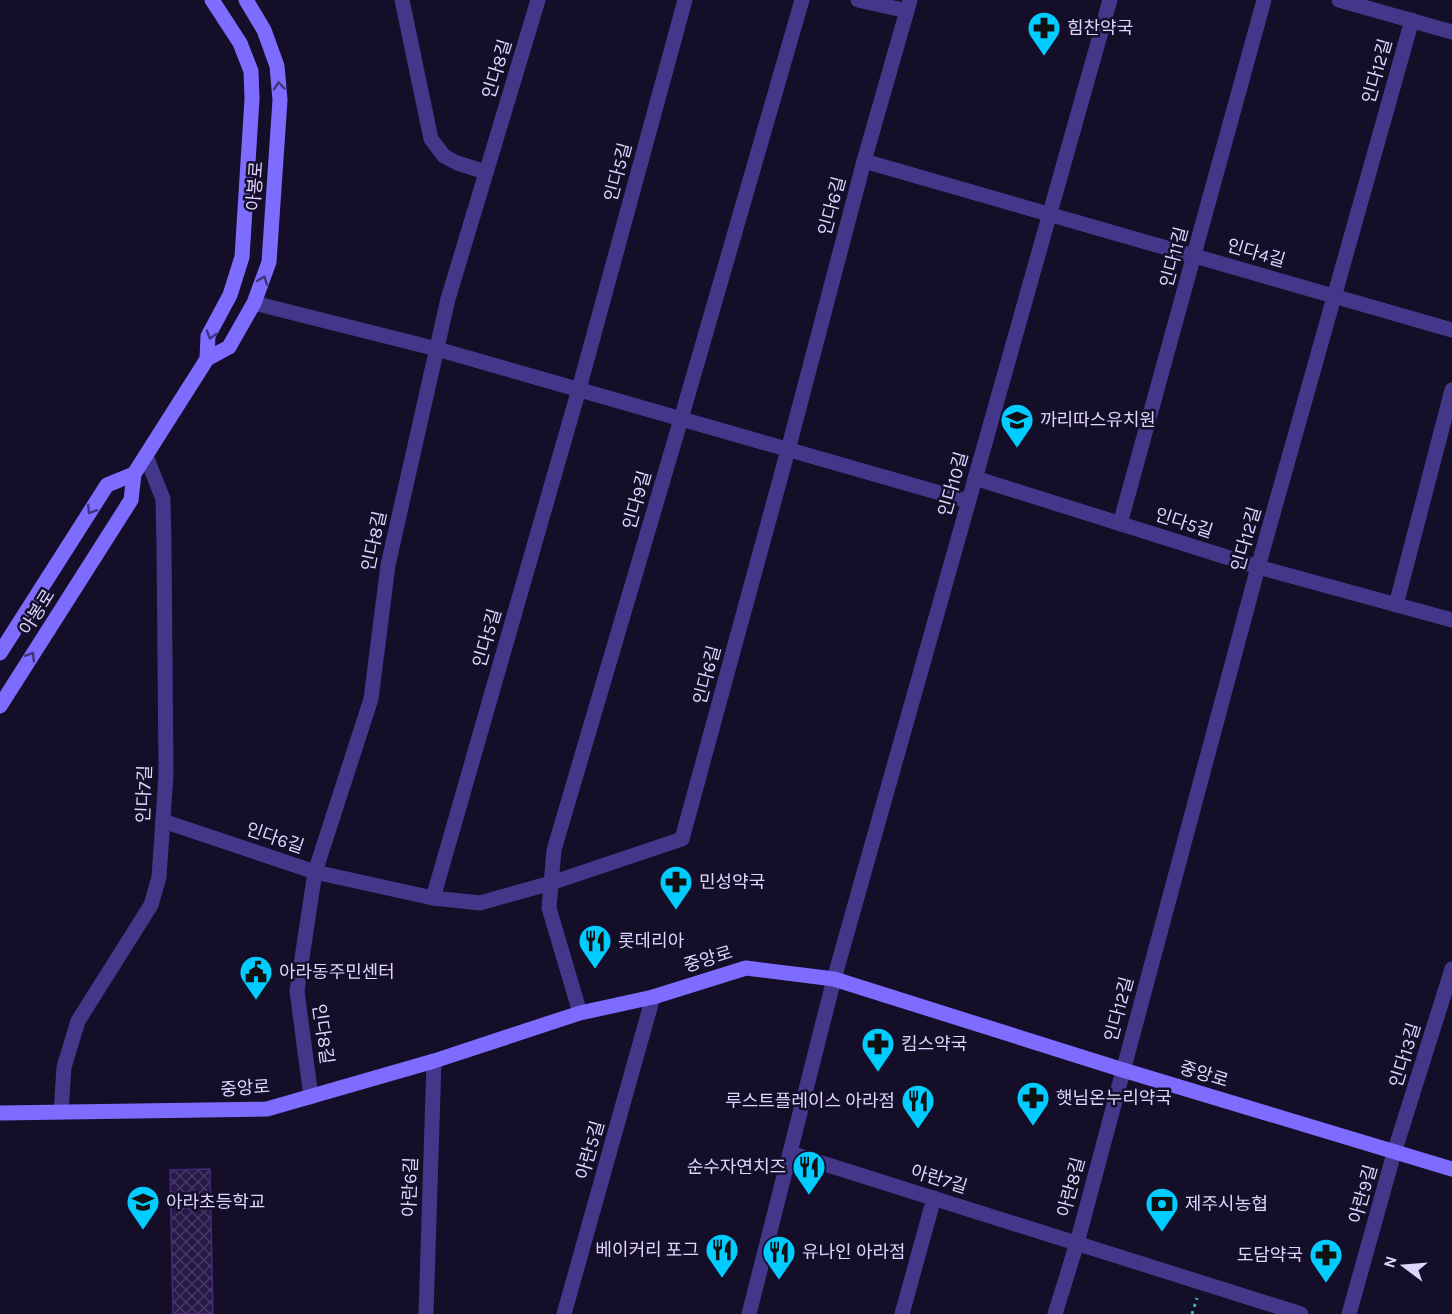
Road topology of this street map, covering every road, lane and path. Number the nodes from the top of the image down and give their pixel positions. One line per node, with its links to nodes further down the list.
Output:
1 (212, 0): 22 (main road, 아봉로, one-way to 22)
2 (246, 0): 19 (main road, 아봉로, one-way to 2)
3 (402, 0): 15 (street)
4 (538, 0): 15 (street, 인다8길)
5 (685, 0): 23 (street, 인다5길)
6 (802, 0): 25 (street, 인다9길)
7 (858, 0): 11 (street)
8 (1110, 0): 16 (street, 인다10길)
9 (1264, 0): 17 (street, 인다11길)
10 (1339, 0): 12 (street)
11 (909, 6): 14 (street, 인다6길)
12 (1412, 20): 13 (street); 18 (street, 인다12길)
13 (1452, 32)
14 (864, 161): 16 (street, 인다4길); 26 (street, 인다6길)
15 (486, 172): 21 (street, 인다8길)
16 (1050, 213): 17 (street, 인다4길); 29 (street, 인다10길)
17 (1195, 255): 18 (street, 인다4길); 31 (street, 인다11길)
18 (1335, 296): 20 (street, 인다4길); 32 (street, 인다12길)
19 (254, 303): 21 (street); 22 (main road, 아봉로)
20 (1452, 330)
21 (437, 349): 23 (street); 38 (street, 인다8길)
22 (207, 359): 27 (main road, 아봉로)
23 (579, 389): 25 (street); 40 (street, 인다5길)
24 (1452, 390): 33 (street)
25 (681, 419): 26 (street); 39 (street, 인다9길)
26 (788, 450): 30 (street); 39 (street, 인다6길)
27 (146, 456): 28 (main road, 아봉로); 37 (street, 인다7길)
28 (134, 474): 35 (main road, 아봉로, one-way to 35); 36 (main road, 아봉로, one-way to 28)
29 (975, 478): 30 (street, 인다10길); 31 (street, 인다5길)
30 (969, 501): 42 (street, 인다10길)
31 (1120, 524): 32 (street, 인다5길)
32 (1258, 567): 33 (street, 인다5길); 46 (street, 인다12길)
33 (1396, 605): 34 (street, 인다5길)
34 (1452, 620)
35 (0, 653)
36 (0, 706)
37 (163, 821): 38 (street, 인다6길); 48 (street, 인다7길)
38 (315, 872): 40 (street, 인다6길); 47 (street, 인다8길)
39 (551, 883): 40 (street, 인다6길); 44 (street, 인다9길)
40 (433, 898)
41 (1452, 969): 51 (street, 인다13길)
42 (834, 979): 43 (main road, 중앙로); 46 (main road, 중앙로); 50 (street)
43 (653, 997): 44 (main road, 중앙로); 56 (street, 아란5길)
44 (580, 1012): 45 (main road, 중앙로)
45 (434, 1060): 47 (main road, 중앙로); 55 (street, 아란6길)
46 (1123, 1070): 51 (main road, 중앙로); 54 (street, 아란8길)
47 (311, 1097): 48 (main road, 중앙로)
48 (61, 1112): 49 (main road, 중앙로)
49 (0, 1113)
50 (790, 1153): 53 (street, 아란7길); 57 (street)
51 (1394, 1153): 52 (main road, 중앙로); 61 (street, 아란9길)
52 (1452, 1169)
53 (934, 1198): 54 (street, 아란7길); 58 (street)
54 (1077, 1243): 59 (street, 아란8길); 60 (street, 아란7길)
55 (426, 1314)
56 (564, 1314)
57 (749, 1314)
58 (902, 1314)
59 (1054, 1314)
60 (1301, 1314)
61 (1349, 1314)

